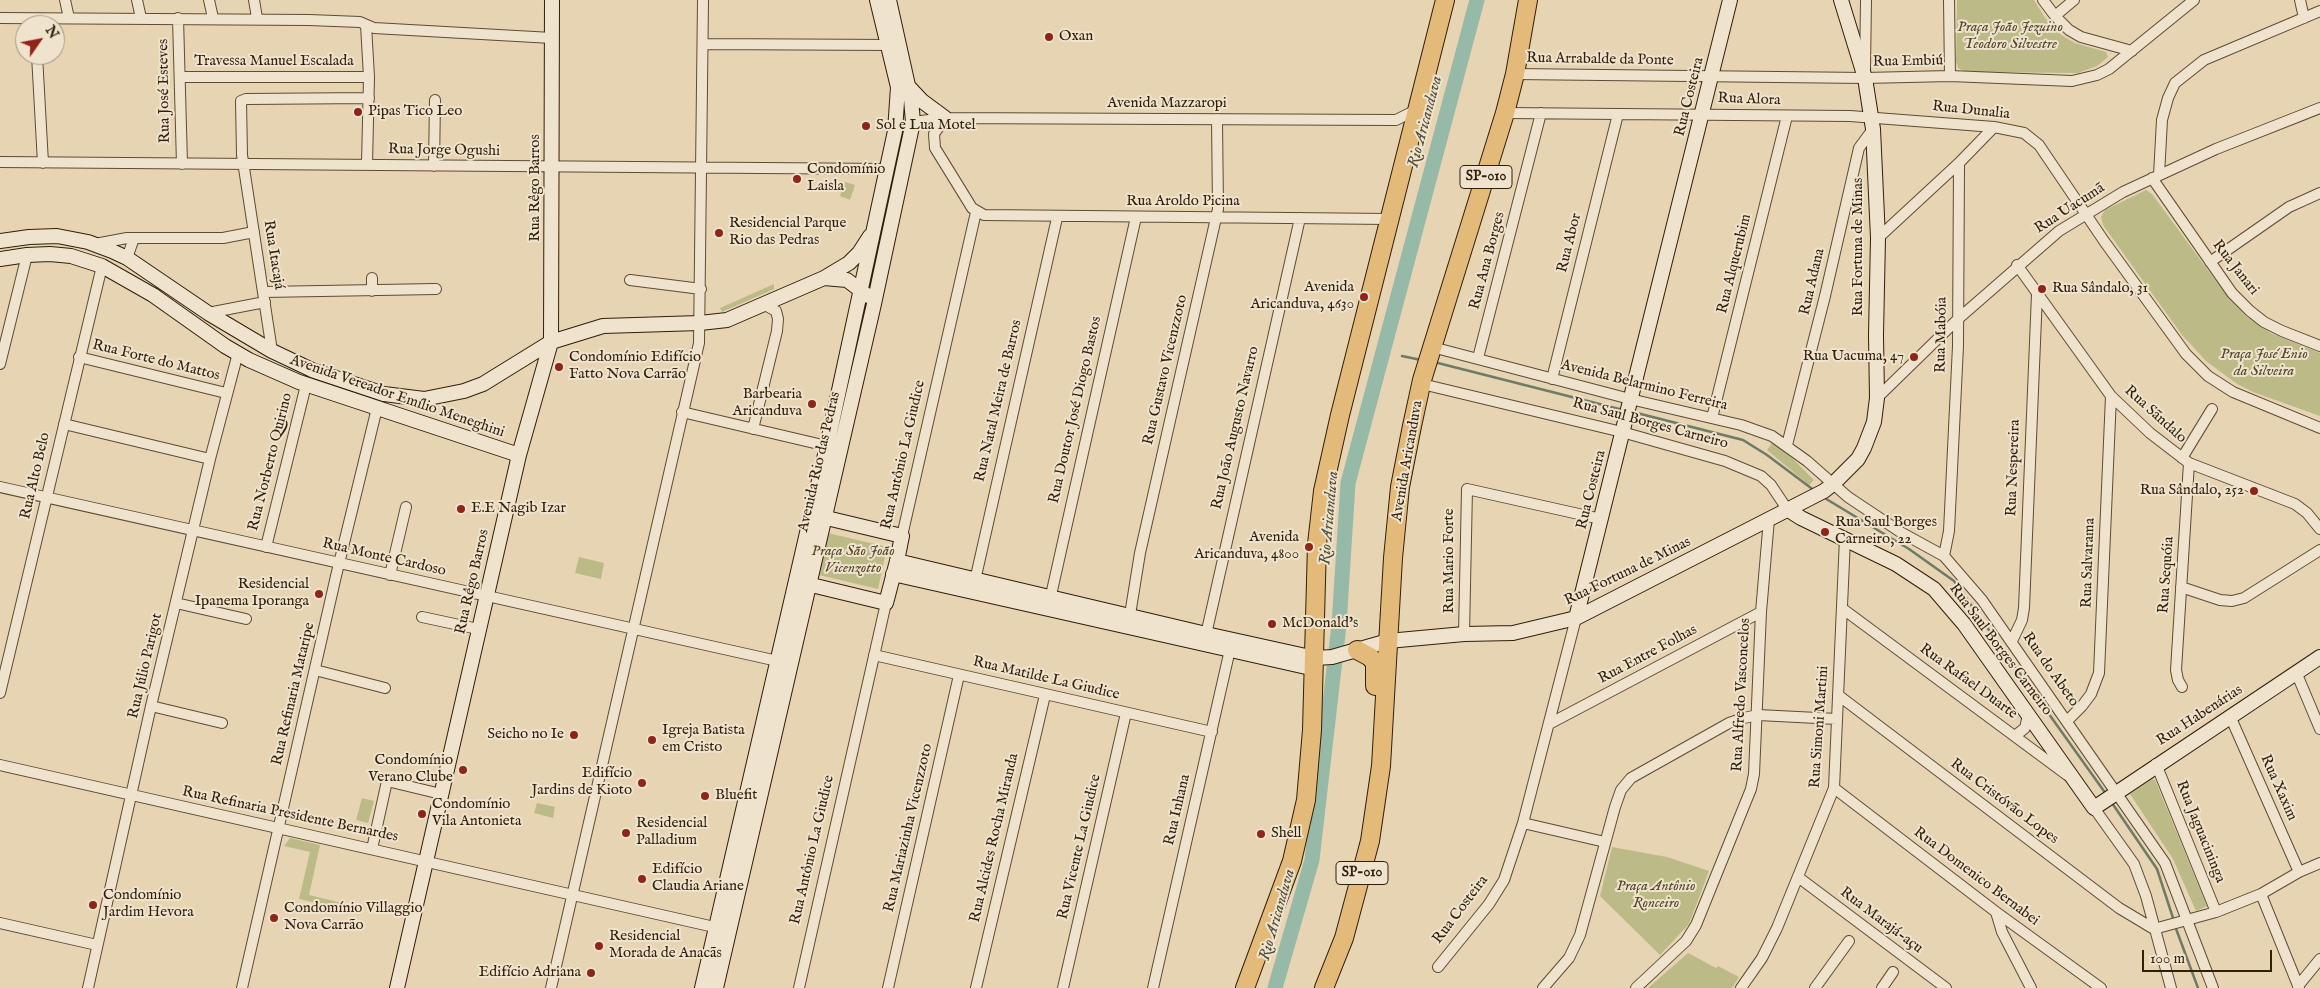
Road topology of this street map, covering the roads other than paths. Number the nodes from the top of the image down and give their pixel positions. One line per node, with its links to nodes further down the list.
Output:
1 (65, 0): 23 (street)
2 (137, 0): 24 (street)
3 (209, 0): 26 (street)
4 (254, 0): 27 (street)
5 (552, 0): 31 (street, Rua Rêgo Barros)
6 (703, 0): 32 (street)
7 (877, 0): 33 (street, Avenida Rio das Pedras)
8 (889, 0): 33 (street, Avenida Rio das Pedras)
9 (1445, 0): 45 (highway)
10 (1528, 0): 36 (highway, Avenida Aricanduva / SP-010)
11 (1730, 0): 37 (street, Rua Costeira)
12 (1841, 0): 41 (street, Rua Fortuna de Minas)
13 (1866, 0): 41 (street)
14 (1950, 0): 38 (street)
15 (2043, 0): 20 (street)
16 (2074, 0): 20 (street)
17 (2194, 0): 34 (street, Rua Embiú)
18 (2300, 0): 28 (street)
19 (2320, 11): 28 (street)
20 (2054, 16): 34 (street)
21 (0, 18): 29 (street)
22 (65, 18): 23 (street)
23 (69, 18): 24 (street)
24 (141, 18): 25 (street)
25 (178, 18): 26 (street); 39 (street, Rua José Esteves)
26 (213, 18): 27 (street)
27 (257, 18): 30 (street)
28 (2304, 18): 68 (street)
29 (15, 20)
30 (366, 25): 31 (street); 40 (street, Travessa Manuel Escalada)
31 (552, 38): 65 (street, Rua Rêgo Barros)
32 (703, 44): 33 (street); 66 (street)
33 (892, 45): 42 (street, Avenida Rio das Pedras); 57 (street, Avenida Rio das Pedras)
34 (2132, 51): 38 (street, Rua Embiú)
35 (38, 65): 59 (street)
36 (1515, 74): 37 (street, Rua Arrabalde da Ponte); 47 (highway, Avenida Aricanduva / SP-010)
37 (1712, 76): 41 (street, Rua Arrabalde da Ponte); 50 (street, Rua Costeira)
38 (1950, 76): 41 (street, Rua Embiú)
39 (180, 77): 40 (street, Travessa Manuel Escalada); 61 (street, Rua José Esteves)
40 (369, 77): 43 (street, Travessa Manuel Escalada)
41 (1865, 78): 55 (street, Rua Fortuna de Minas)
42 (908, 86): 52 (street); 54 (street, Avenida Rio das Pedras)
43 (369, 98): 62 (street, Rua Itacajá); 63 (street, Travessa Manuel Escalada)
44 (435, 100): 64 (street)
45 (1418, 108): 53 (street, Avenida Mazzaropi); 76 (highway)
46 (2320, 108): 68 (street, Rua Uacumã)
47 (1505, 113): 48 (street, Rua Alora); 105 (highway, Avenida Aricanduva / SP-010)
48 (1541, 113): 49 (street, Rua Alora); 109 (street, Rua Ana Borges)
49 (1618, 114): 50 (street, Rua Alora); 111 (street, Rua Abor)
50 (1702, 114): 51 (street, Rua Alora); 117 (street, Rua Costeira)
51 (1787, 116): 55 (street, Rua Alora); 121 (street, Rua Alquerubim)
52 (945, 118): 53 (street, Avenida Mazzaropi); 54 (street, Avenida Mazzaropi); 70 (street)
53 (1217, 119): 73 (street, Rua Gustavo Vicenzzoto)
54 (913, 122): 57 (street); 99 (street, Avenida Rio das Pedras)
55 (1872, 123): 56 (street, Rua Dunalia); 80 (street, Rua Fortuna de Minas); 126 (street, Rua Adana)
56 (1994, 127): 60 (street); 71 (street, Rua Dunalia)
57 (896, 131): 67 (street, Avenida Rio das Pedras)
58 (0, 162): 59 (street, Rua Jorge Ogushi)
59 (44, 163): 61 (street, Rua Jorge Ogushi)
60 (1959, 163): 80 (street); 101 (street, Rua Mabóia)
61 (182, 164): 62 (street, Rua Jorge Ogushi)
62 (244, 164): 63 (street, Rua Jorge Ogushi); 78 (street, Rua Itacajá)
63 (367, 164): 64 (street, Rua Jorge Ogushi)
64 (434, 166): 65 (street, Rua Jorge Ogushi)
65 (552, 168): 66 (street, Rua Jorge Ogushi); 103 (street, Rua Rêgo Barros)
66 (702, 168): 67 (street, Rua Jorge Ogushi); 93 (street)
67 (888, 169): 77 (street, Avenida Rio das Pedras)
68 (2155, 177): 71 (street, Rua Uacumã); 86 (street, Rua Janari)
69 (2320, 193): 86 (street)
70 (976, 212): 74 (street, Rua Aroldo Picina); 141 (street, Rua Antônio La Giudice)
71 (2086, 214): 88 (street, Rua Uacumã); 124 (street)
72 (1136, 217): 73 (street, Rua Aroldo Picina); 74 (street, Rua Aroldo Picina); 155 (street, Rua Doutor José Diogo Bastos)
73 (1216, 217): 75 (street, Rua Aroldo Picina); 161 (street, Rua Gustavo Vicenzzoto)
74 (1057, 218): 150 (street, Rua Natal Meira de Barros)
75 (1300, 218): 76 (street, Rua Aroldo Picina); 165 (street, Rua João Augusto Navarro)
76 (1390, 219): 171 (highway)
77 (875, 227): 90 (street, Avenida Vereador Emílio Meneghini); 95 (street, Avenida Rio das Pedras)
78 (254, 232): 79 (street); 97 (street, Rua Itacajá)
79 (134, 238): 82 (street); 84 (street)
80 (1878, 238): 116 (street, Rua Fortuna de Minas)
81 (0, 241): 82 (street, Avenida Vereador Emílio Meneghini)
82 (94, 245): 84 (street, Avenida Vereador Emílio Meneghini)
83 (27, 255): 85 (street, Avenida Vereador Emílio Meneghini); 87 (street, Avenida Vereador Emílio Meneghini); 110 (street)
84 (127, 258): 100 (street, Avenida Vereador Emílio Meneghini)
85 (0, 259)
86 (2210, 262): 104 (street, Rua Janari)
87 (102, 266): 107 (street, Avenida Vereador Emílio Meneghini); 108 (street, Rua Alto Belo)
88 (2017, 266): 96 (street, Rua Sãndalo); 101 (street, Rua Uacumã)
89 (372, 278): 94 (street)
90 (824, 278): 95 (street); 98 (street, Avenida Vereador Emílio Meneghini)
91 (630, 280): 93 (street)
92 (436, 288): 94 (street)
93 (701, 289): 102 (street)
94 (372, 290): 97 (street)
95 (862, 290): 99 (street); 127 (street, Avenida Rio das Pedras)
96 (2037, 294): 115 (street, Rua Sãndalo); 166 (street, Rua Nespereira)
97 (264, 297): 100 (street); 106 (street, Rua Itacajá)
98 (763, 304): 102 (street, Avenida Vereador Emílio Meneghini); 125 (street)
99 (874, 304): 136 (street, Avenida Rio das Pedras)
100 (208, 313): 106 (street, Avenida Vereador Emílio Meneghini)
101 (1958, 319): 116 (street, Rua Uacumã); 145 (street, Rua Mabóia)
102 (700, 323): 103 (street, Avenida Vereador Emílio Meneghini); 120 (street)
103 (551, 342): 106 (street, Avenida Vereador Emílio Meneghini); 128 (street, Rua Rêgo Barros)
104 (2320, 346)
105 (1432, 350): 109 (street, Avenida Belarmino Ferreira); 112 (highway, Avenida Aricanduva / SP-010)
106 (272, 351)
107 (238, 353): 113 (street, Avenida Vereador Emílio Meneghini); 114 (street, Rua Júlio Parigot)
108 (79, 357): 114 (street, Rua Forte do Mattos); 122 (street, Rua Alto Belo)
109 (1478, 358): 111 (street, Avenida Belarmino Ferreira)
110 (0, 364)
111 (1552, 378): 117 (street, Avenida Belarmino Ferreira)
112 (1422, 382): 123 (street, Rua Saul Borges Carneiro); 168 (highway, Avenida Aricanduva / SP-010)
113 (306, 385): 118 (street, Avenida Vereador Emílio Meneghini); 143 (street, Rua Norberto Quirino)
114 (226, 393): 129 (street, Rua Júlio Parigot)
115 (2111, 396): 130 (street, Rua Sãndalo); 187 (street, Rua Salvarama)
116 (1877, 398): 132 (street, Rua Fortuna de Minas)
117 (1629, 404): 121 (street, Avenida Belarmino Ferreira); 123 (street, Rua Costeira)
118 (377, 408): 128 (street, Avenida Vereador Emílio Meneghini); 146 (street, Rua Refinaria Mataripe)
119 (2212, 410): 130 (street)
120 (682, 412): 125 (street); 162 (street)
121 (1712, 418): 126 (street, Avenida Belarmino Ferreira)
122 (64, 424): 129 (street); 133 (street, Rua Alto Belo)
123 (1623, 428): 135 (street, Rua Saul Borges Carneiro); 137 (street, Rua Costeira)
124 (2320, 428)
125 (753, 429): 127 (street)
126 (1787, 445): 132 (street, Avenida Belarmino Ferreira)
127 (827, 446): 136 (street, Avenida Rio das Pedras)
128 (519, 455): 152 (street, Rua Rêgo Barros)
129 (210, 459): 140 (street, Rua Júlio Parigot)
130 (2185, 460): 139 (street, Rua Sãndalo); 151 (street, Rua Sequóia)
131 (0, 487): 133 (street, Rua Monte Cardoso)
132 (1829, 487): 135 (street, Rua Fortuna de Minas); 145 (street, Rua do Abeto)
133 (46, 498): 140 (street, Rua Monte Cardoso); 178 (street, Rua Alto Belo)
134 (406, 507): 148 (street)
135 (1787, 509): 138 (street, Rua Fortuna de Minas); 142 (street, Rua Saul Borges Carneiro)
136 (817, 516): 141 (street); 149 (street, Avenida Rio das Pedras)
137 (1601, 519): 159 (street, Rua Costeira); 164 (street, Rua Mario Forte)
138 (1769, 519): 157 (street, Rua Alfredo Vasconcelos); 159 (street, Rua Fortuna de Minas)
139 (2320, 529)
140 (193, 531): 143 (street, Rua Monte Cardoso); 153 (street, Rua Júlio Parigot)
141 (902, 536): 147 (street, Rua Antônio La Giudice)
142 (1845, 538): 156 (street, Rua Simoni Martini); 184 (street, Rua Saul Borges Carneiro)
143 (266, 547): 146 (street, Rua Monte Cardoso)
144 (2320, 550): 151 (street)
145 (1944, 556): 166 (street, Rua do Abeto)
146 (339, 564): 148 (street, Rua Monte Cardoso); 173 (street, Rua Refinaria Mataripe)
147 (895, 567): 150 (street); 154 (street, Rua Antônio La Giudice)
148 (390, 575): 152 (street, Rua Monte Cardoso)
149 (802, 582): 154 (street); 172 (street, Avenida Rio das Pedras)
150 (973, 586): 155 (street)
151 (2181, 587): 176 (street, Rua Sequóia)
152 (486, 596): 162 (street, Rua Monte Cardoso); 163 (street, Rua Rêgo Barros)
153 (176, 603): 160 (street); 181 (street, Rua Júlio Parigot)
154 (886, 603): 169 (street, Rua Antônio La Giudice)
155 (1049, 603): 161 (street)
156 (1843, 609): 180 (street, Rua Simoni Martini); 192 (street, Rua Rafael Duarte)
157 (1761, 612): 183 (street, Rua Alfredo Vasconcelos); 189 (street, Rua Entre Folhas)
158 (422, 617): 163 (street)
159 (1576, 618): 164 (street, Rua Fortuna de Minas); 189 (street, Rua Costeira)
160 (246, 619)
161 (1129, 621): 165 (street)
162 (633, 628): 172 (street, Rua Monte Cardoso); 210 (street)
163 (478, 629): 198 (street, Rua Rêgo Barros)
164 (1464, 634): 168 (street, Rua Fortuna de Minas)
165 (1205, 639): 167 (street)
166 (2012, 641): 187 (street, Rua do Abeto)
167 (1231, 645): 171 (street); 191 (street, Rua Inhana)
168 (1373, 645): 171 (street, Rua Fortuna de Minas); 193 (highway, Avenida Aricanduva / SP-010); 193 (highway)
169 (874, 655): 175 (street, Rua Matilde La Giudice); 231 (street, Rua Antônio La Giudice)
170 (2320, 656): 174 (street, Rua Habenárias)
171 (1321, 661): 236 (highway)
172 (784, 662): 216 (street, Avenida Rio das Pedras)
173 (315, 670): 177 (street); 203 (street, Rua Refinaria Mataripe)
174 (2296, 672): 185 (street, Rua Habenárias); 190 (street)
175 (959, 675): 179 (street, Rua Matilde La Giudice); 232 (street, Rua Mariazinha Vicenzzoto)
176 (2182, 687)
177 (385, 688)
178 (0, 693)
179 (1045, 695): 182 (street, Rua Matilde La Giudice); 233 (street, Rua Alcides Rocha Miranda)
180 (1838, 695): 186 (street, Rua Simoni Martini); 217 (street, Rua Cristóvão Lopes)
181 (151, 706): 188 (street); 200 (street, Rua Júlio Parigot)
182 (1126, 712): 191 (street, Rua Matilde La Giudice); 234 (street, Rua Vicente La Giudice)
183 (1758, 715): 186 (street); 204 (street); 239 (street, Rua Alfredo Vasconcelos)
184 (2028, 715): 192 (street); 196 (street, Rua Saul Borges Carneiro)
185 (2230, 716): 195 (street, Rua Habenárias); 208 (street, Rua Xaxim)
186 (1837, 719): 197 (street, Rua Simoni Martini)
187 (2067, 721): 199 (street, Rua do Abeto)
188 (222, 723)
189 (1549, 724): 202 (street, Rua Costeira)
190 (2320, 729)
191 (1212, 732): 235 (street, Rua Inhana)
192 (2015, 736): 196 (street, Rua Rafael Duarte)
193 (1382, 753): 237 (highway, Avenida Aricanduva / SP-010)
194 (0, 764): 200 (street, Rua Refinaria Presidente Bernardes)
195 (2156, 764): 199 (street, Rua Habenárias); 213 (street, Rua Jaguacininga)
196 (2074, 780): 201 (street, Rua Saul Borges Carneiro)
197 (1834, 788): 209 (street, Rua Simoni Martini); 212 (street, Rua Domenico Bernabei)
198 (441, 794): 205 (street); 206 (street, Rua Rêgo Barros)
199 (2114, 794): 201 (street, Rua Habenárias); 214 (street, Rua do Abeto)
200 (131, 796): 203 (street, Rua Refinaria Presidente Bernardes); 221 (street, Rua Júlio Parigot)
201 (2096, 806): 217 (street, Rua Saul Borges Carneiro)
202 (1523, 823): 204 (street); 223 (street, Rua Costeira)
203 (279, 829): 205 (street, Rua Refinaria Presidente Bernardes); 228 (street, Rua Refinaria Mataripe)
204 (1605, 842): 238 (street)
205 (372, 849): 206 (street, Rua Refinaria Presidente Bernardes)
206 (426, 861): 210 (street, Rua Refinaria Presidente Bernardes); 229 (street, Rua Rêgo Barros)
207 (2320, 863): 208 (street)
208 (2298, 872): 211 (street)
209 (1798, 877): 240 (street, Rua Simoni Martini); 243 (street, Rua Marajá-açu)
210 (573, 894): 216 (street, Rua Refinaria Presidente Bernardes); 230 (street)
211 (2260, 894): 213 (street); 226 (street)
212 (1996, 912): 218 (street, Rua Domenico Bernabei); 220 (street)
213 (2216, 912): 214 (street)
214 (2185, 922): 217 (street); 247 (street, Rua do Abeto)
215 (0, 923): 221 (street)
216 (723, 929): 225 (street, Avenida Rio das Pedras)
217 (2158, 929): 246 (street, Rua Saul Borges Carneiro)
218 (2029, 936): 220 (street); 245 (street, Rua Domenico Bernabei)
219 (1849, 941): 241 (street)
220 (2009, 943): 244 (street)
221 (97, 945): 227 (street, Rua Júlio Parigot)
222 (2320, 959): 226 (street)
223 (1438, 967)
224 (1892, 972): 242 (street)
225 (712, 987)
226 (2298, 987)
227 (88, 988)
228 (242, 988)
229 (397, 988)
230 (551, 988)
231 (799, 988)
232 (888, 988)
233 (976, 988)
234 (1063, 988)
235 (1153, 988)
236 (1245, 988)
237 (1324, 988)
238 (1543, 988)
239 (1636, 988)
240 (1741, 988)
241 (1816, 988)
242 (1882, 988)
243 (1946, 988)
244 (2032, 988)
245 (2101, 988)
246 (2171, 988)
247 (2213, 988)

